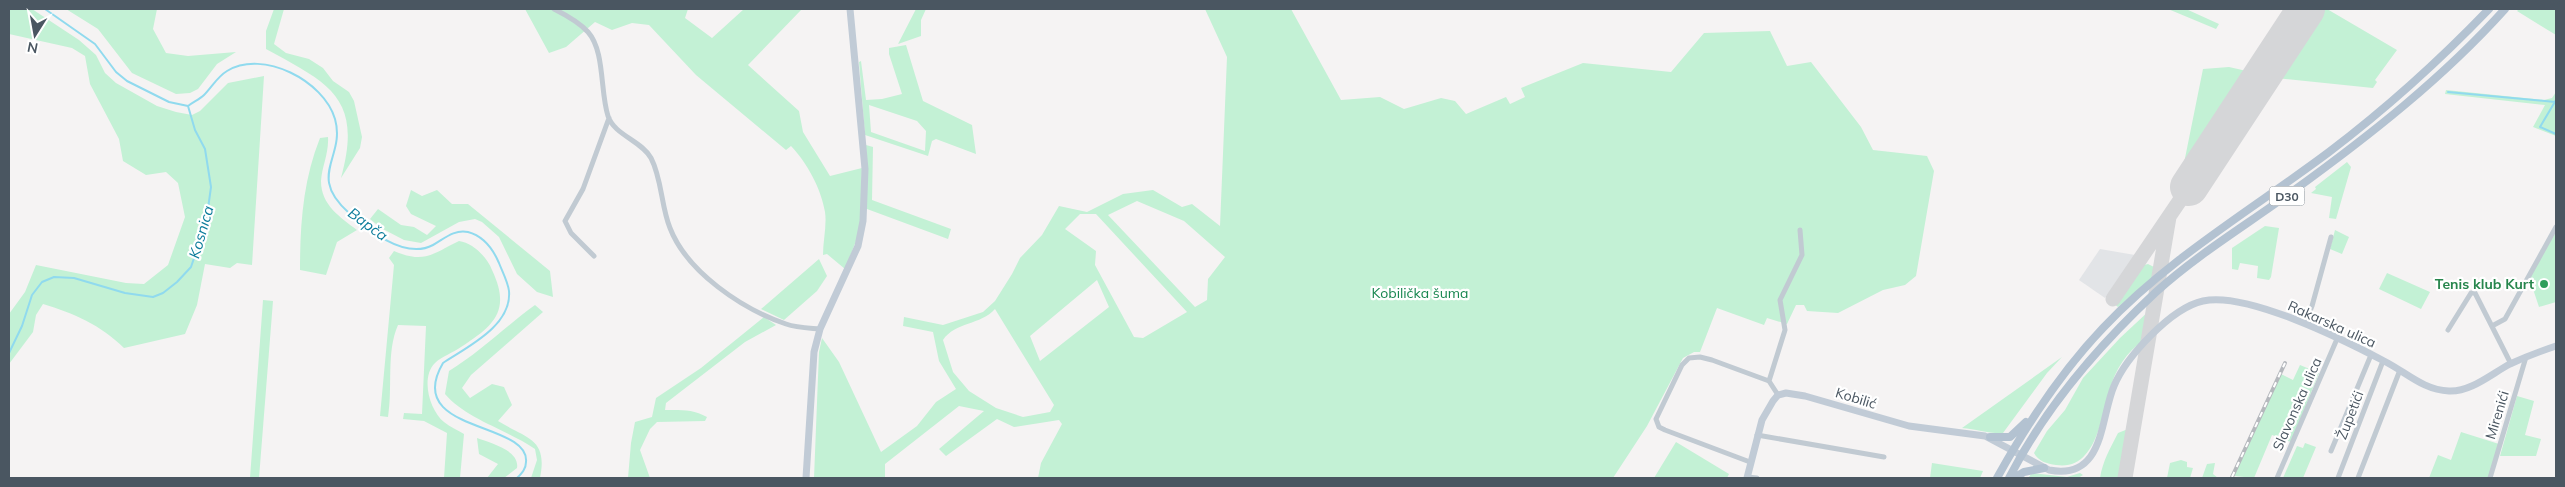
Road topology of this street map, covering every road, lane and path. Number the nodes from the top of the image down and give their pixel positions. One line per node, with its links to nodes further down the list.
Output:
1 (554, 9): 5 (street)
2 (850, 9): 12 (main road)
3 (2489, 9): 22 (main road, D30)
4 (2505, 9): 28 (main road, D30)
5 (608, 118): 9 (street); 12 (street)
6 (2556, 227): 11 (street)
7 (1800, 230): 21 (street)
8 (2331, 237): 10 (street)
9 (594, 256)
10 (2305, 323): 14 (main road, Rakarska ulica); 31 (main road, Rakarska ulica)
11 (2492, 326): 13 (street); 19 (street)
12 (820, 330): 33 (main road)
13 (2448, 330)
14 (2337, 339): 16 (main road, Rakarska ulica); 38 (street, Slavonska ulica)
15 (2556, 346): 17 (main road, Rakarska ulica)
16 (2371, 355): 18 (main road, Rakarska ulica); 27 (street)
17 (2526, 357): 19 (main road, Rakarska ulica); 41 (street, Mirenići)
18 (2383, 361): 20 (main road, Rakarska ulica); 39 (street, Župetići)
19 (2511, 364): 20 (main road, Rakarska ulica)
20 (2400, 370): 40 (street)
21 (1769, 381): 23 (street); 30 (street)
22 (2056, 385): 25 (main road); 26 (main road, D30)
23 (1778, 395): 24 (main road); 25 (main road, Kobilić)
24 (1757, 434): 29 (street); 30 (main road)
25 (1990, 437): 26 (main road, Kobilić)
26 (2013, 450): 28 (main road, Kobilić); 35 (main road, D30)
27 (2332, 451)
28 (2022, 456): 31 (main road, Kobilić); 36 (main road, D30)
29 (1884, 457)
30 (1750, 462): 32 (main road)
31 (2044, 468): 37 (main road)
32 (1747, 477): 34 (street)
33 (806, 478)
34 (1757, 478)
35 (1997, 478)
36 (2009, 478)
37 (2014, 478)
38 (2276, 478)
39 (2338, 478)
40 (2358, 478)
41 (2490, 478)

